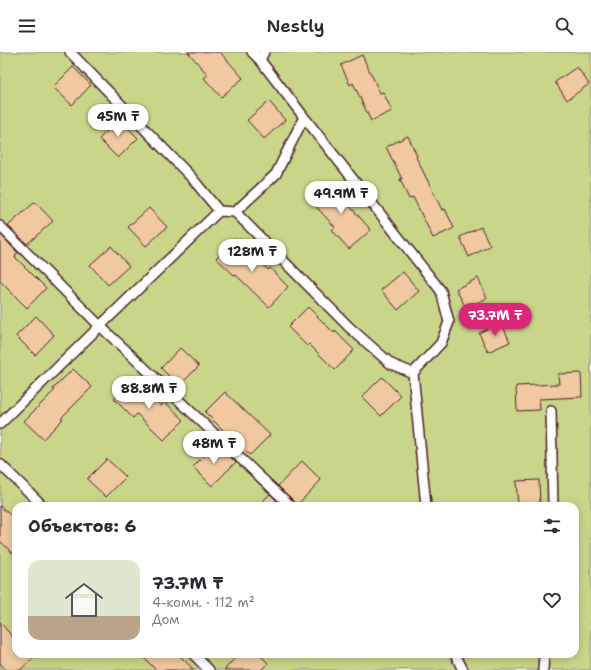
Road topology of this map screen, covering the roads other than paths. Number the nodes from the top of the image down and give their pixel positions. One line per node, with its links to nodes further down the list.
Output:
1 (70, 52): 5 (lane)
2 (252, 52): 3 (lane)
3 (262, 56): 4 (lane)
4 (304, 117): 6 (lane); 9 (lane)
5 (219, 211): 6 (lane); 8 (lane)
6 (235, 212): 9 (lane)
7 (0, 226): 8 (lane)
8 (100, 326): 11 (lane); 14 (lane)
9 (413, 373): 15 (lane)
10 (551, 411): 16 (lane)
11 (0, 424)
12 (0, 464): 13 (lane)
13 (39, 502)
14 (287, 502)
15 (426, 502)
16 (553, 502)
17 (197, 658): 20 (lane)
18 (457, 658): 21 (lane)
19 (544, 658): 22 (lane)
20 (209, 670)
21 (463, 670)
22 (543, 670)

